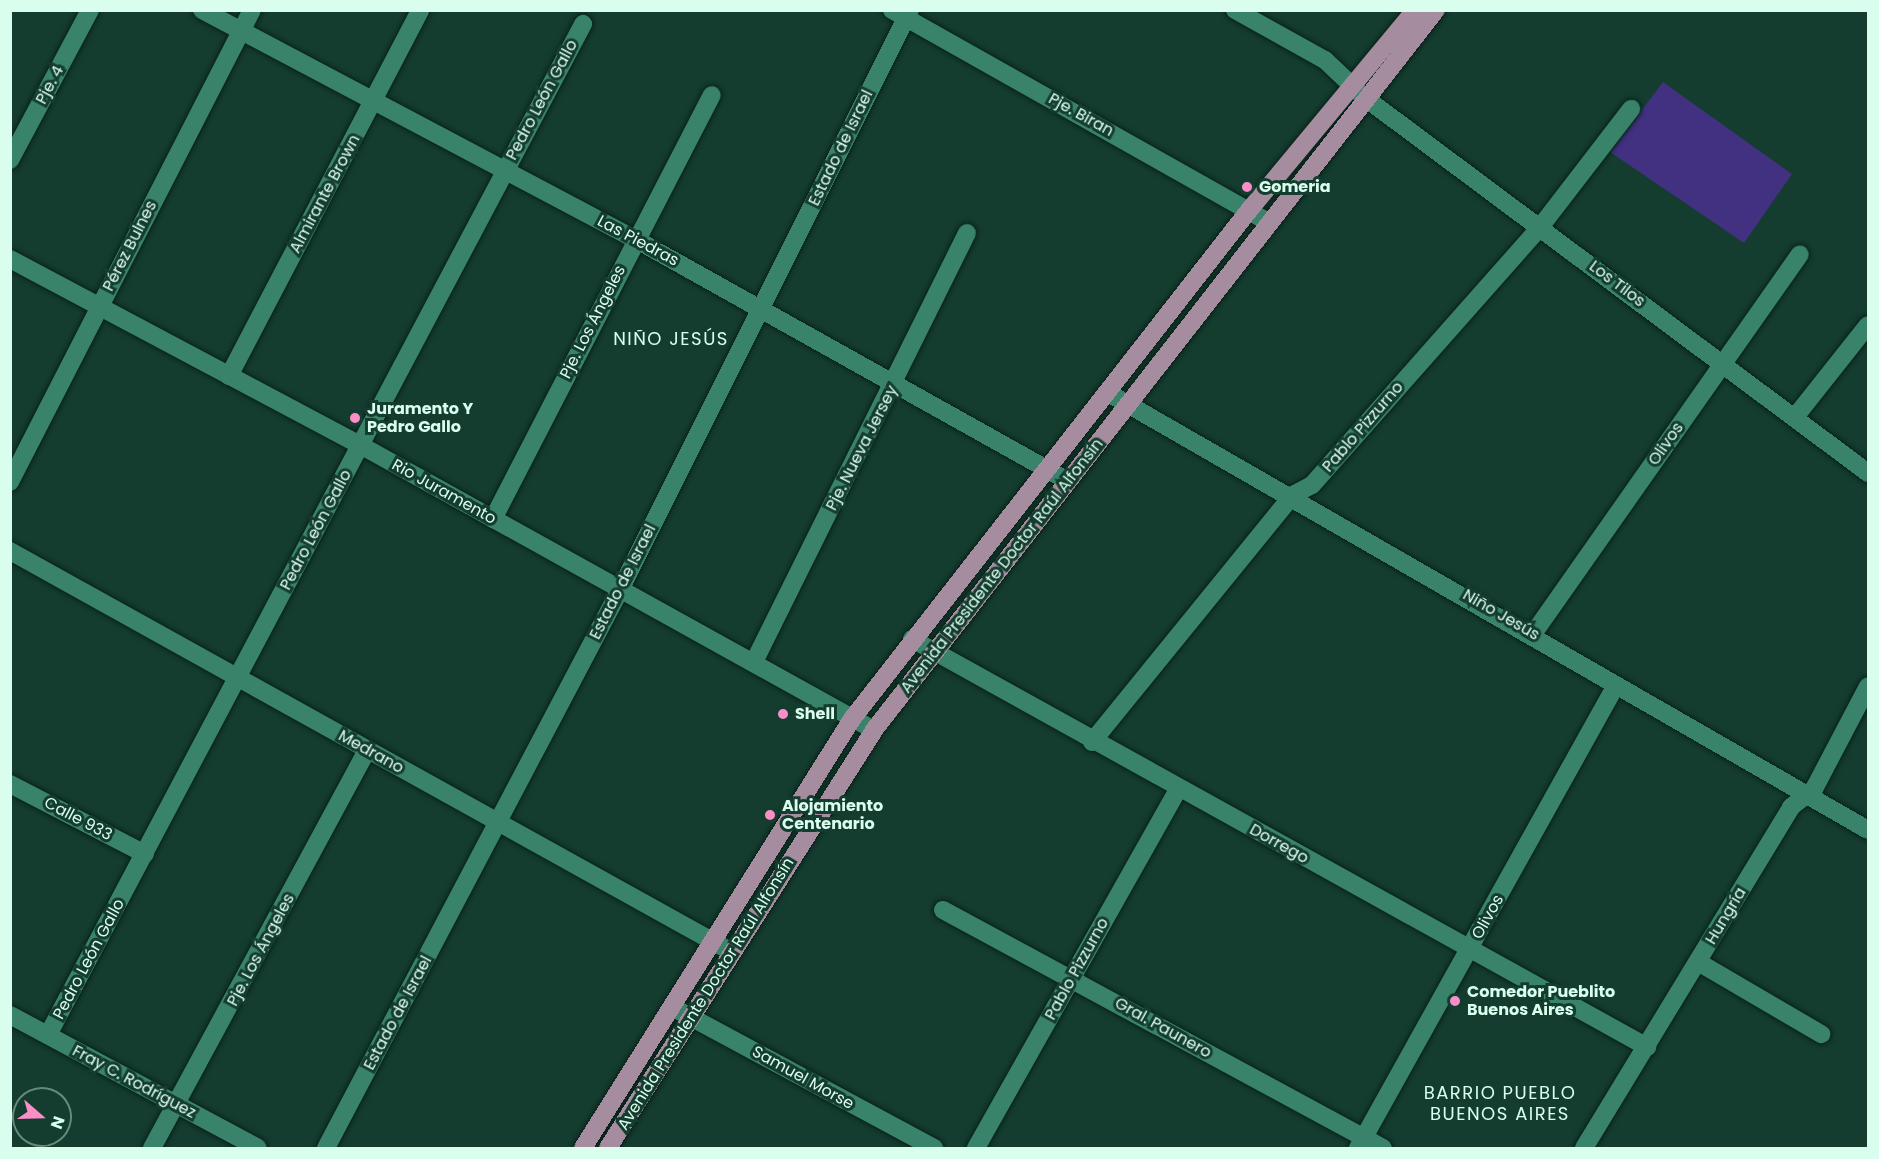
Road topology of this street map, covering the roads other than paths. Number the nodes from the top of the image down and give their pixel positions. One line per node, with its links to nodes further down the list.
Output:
1 (90, 10): 15 (street, Pje. 4)
2 (202, 10): 10 (street, Las Piedras)
3 (252, 10): 10 (street, Pérez Bulnes)
4 (420, 10): 13 (street, Almirante Brown)
5 (1234, 10): 11 (street, Los Tilos)
6 (1416, 10): 11 (main road, Avenida Presidente Doctor Raúl Alfonsín)
7 (1436, 10): 11 (main road, Avenida Presidente Doctor Raúl Alfonsín)
8 (903, 13): 17 (street, Pje. Biran); 25 (street, Estado de Israel)
9 (583, 24): 16 (street, Pedro León Gallo)
10 (242, 31): 13 (street, Las Piedras); 24 (street, Pérez Bulnes)
11 (1359, 92): 17 (main road, Avenida Presidente Doctor Raúl Alfonsín); 18 (main road, Avenida Presidente Doctor Raúl Alfonsín); 19 (street, Los Tilos)
12 (712, 95): 21 (street, Pje. Los Ángeles)
13 (374, 102): 16 (street, Las Piedras); 28 (street, Almirante Brown)
14 (1631, 109): 19 (street, Pablo Pizzurno)
15 (10, 160)
16 (504, 171): 21 (street, Las Piedras); 33 (street, Pedro León Gallo)
17 (1251, 209): 18 (street, Pje. Biran); 30 (main road, Avenida Presidente Doctor Raúl Alfonsín)
18 (1268, 221): 31 (main road, Avenida Presidente Doctor Raúl Alfonsín)
19 (1541, 226): 27 (street, Los Tilos); 38 (street, Pablo Pizzurno)
20 (967, 233): 29 (street, Pje. Nueva Jersey)
21 (635, 239): 25 (street, Las Piedras); 39 (street, Pje. Los Ángeles)
22 (1800, 254): 27 (street, Olivos)
23 (10, 259): 24 (street, Rio Juramento)
24 (99, 306): 28 (street, Rio Juramento); 37 (street, Pérez Bulnes)
25 (762, 308): 29 (street, Las Piedras); 41 (street, Estado de Israel)
26 (1869, 325): 32 (street)
27 (1722, 364): 32 (street, Los Tilos); 42 (street, Olivos)
28 (229, 376): 33 (street, Rio Juramento)
29 (894, 383): 34 (street, Las Piedras); 45 (street, Pje. Nueva Jersey)
30 (1110, 393): 31 (street, Niño Jesús); 34 (main road, Avenida Presidente Doctor Raúl Alfonsín)
31 (1130, 405): 36 (main road, Avenida Presidente Doctor Raúl Alfonsín); 38 (street, Niño Jesús)
32 (1795, 417): 35 (street, Los Tilos)
33 (362, 446): 39 (street, Rio Juramento); 46 (street, Pedro León Gallo)
34 (1049, 466): 36 (street, Las Piedras); 43 (main road, Avenida Presidente Doctor Raúl Alfonsín)
35 (1869, 473)
36 (1068, 481): 44 (main road, Avenida Presidente Doctor Raúl Alfonsín)
37 (10, 482)
38 (1293, 495): 42 (street, Niño Jesús); 51 (street, Pablo Pizzurno)
39 (493, 519): 41 (street, Rio Juramento)
40 (10, 551): 46 (street, Medrano)
41 (621, 588): 45 (street, Rio Juramento); 56 (street, Estado de Israel)
42 (1533, 634): 47 (street, Niño Jesús)
43 (912, 639): 44 (street, Dorrego); 49 (main road, Avenida Presidente Doctor Raúl Alfonsín)
44 (933, 651): 50 (main road, Avenida Presidente Doctor Raúl Alfonsín); 51 (street, Dorrego)
45 (754, 662): 49 (street, Rio Juramento)
46 (237, 677): 52 (street, Medrano); 58 (street, Pedro León Gallo)
47 (1616, 685): 55 (street, Niño Jesús); 61 (street, Olivos)
48 (1869, 686): 55 (street, Hungría)
49 (852, 719): 50 (street, Rio Juramento); 60 (main road, Avenida Presidente Doctor Raúl Alfonsín)
50 (874, 730): 62 (main road, Avenida Presidente Doctor Raúl Alfonsín)
51 (1092, 742): 54 (street, Dorrego)
52 (367, 750): 56 (street, Medrano); 71 (street, Pje. Los Ángeles)
53 (10, 784): 58 (street, Calle 933)
54 (1178, 789): 61 (street, Dorrego); 64 (street, Pablo Pizzurno)
55 (1804, 794): 57 (street, Niño Jesús); 63 (street, Hungría)
56 (500, 822): 60 (street, Medrano); 75 (street, Estado de Israel)
57 (1869, 830)
58 (145, 855): 69 (street, Pedro León Gallo)
59 (943, 910): 64 (street, Gral. Paunero)
60 (711, 940): 62 (street, Medrano); 65 (main road, Avenida Presidente Doctor Raúl Alfonsín)
61 (1470, 950): 70 (street, Dorrego); 72 (street, Olivos)
62 (732, 952): 67 (main road, Avenida Presidente Doctor Raúl Alfonsín)
63 (1698, 962): 68 (street); 70 (street, Hungría)
64 (1072, 978): 72 (street, Gral. Paunero); 79 (street, Pablo Pizzurno)
65 (672, 1007): 67 (street, Samuel Morse); 76 (main road, Avenida Presidente Doctor Raúl Alfonsín)
66 (10, 1015): 69 (street, Fray C. Rodríguez)
67 (692, 1017): 77 (main road, Avenida Presidente Doctor Raúl Alfonsín); 78 (street, Samuel Morse)
68 (1821, 1034)
69 (48, 1035): 71 (street, Fray C. Rodríguez)
70 (1647, 1047): 81 (street, Hungría)
71 (178, 1106): 73 (street, Pje. Los Ángeles); 74 (street, Fray C. Rodríguez)
72 (1361, 1143): 80 (street, Gral. Paunero)
73 (152, 1149)
74 (258, 1149)
75 (326, 1149)
76 (583, 1149)
77 (608, 1149)
78 (933, 1149)
79 (976, 1149)
80 (1383, 1149)
81 (1584, 1149)

